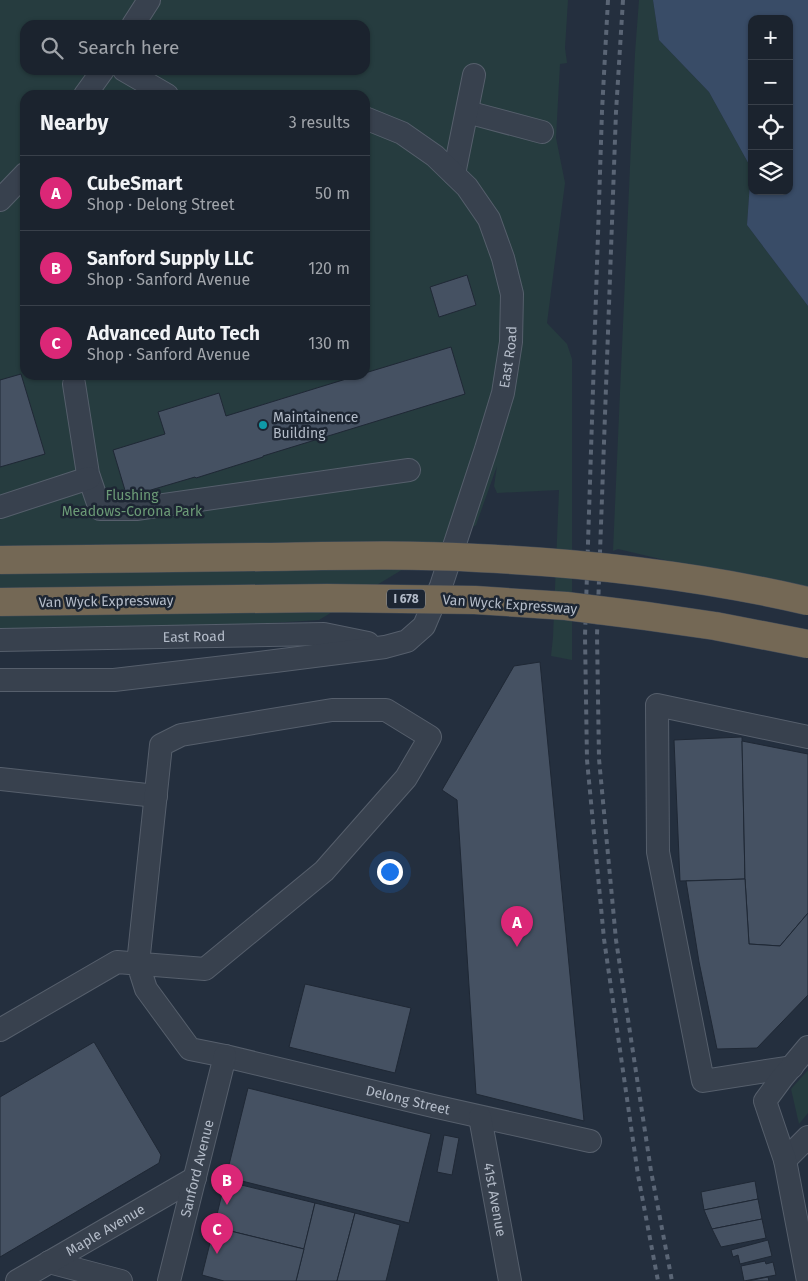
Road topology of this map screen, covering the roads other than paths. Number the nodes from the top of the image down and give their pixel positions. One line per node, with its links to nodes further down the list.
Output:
1 (149, 0): 2 (street)
2 (136, 20)
3 (474, 74): 8 (street)
4 (99, 75): 6 (street)
5 (133, 75): 7 (street)
6 (89, 90)
7 (158, 90)
8 (467, 112): 10 (street); 11 (street)
9 (370, 120): 11 (street, East Road)
10 (542, 132)
11 (454, 174): 22 (street, East Road)
12 (20, 179): 13 (street)
13 (0, 200)
14 (74, 384): 16 (street)
15 (409, 470): 16 (street)
16 (89, 478): 17 (street)
17 (0, 507)
18 (0, 560): 19 (highway, bridge)
19 (808, 601)
20 (0, 602): 23 (highway, Van Wyck Expressway / I 678, bridge)
21 (0, 640): 22 (street, East Road)
22 (397, 644): 24 (street)
23 (808, 644)
24 (0, 680)
25 (808, 737): 32 (street)
26 (0, 779): 27 (street)
27 (156, 796): 28 (street); 28 (street)
28 (138, 964): 29 (street); 31 (street, Delong Street)
29 (0, 1030)
30 (808, 1047): 32 (street)
31 (225, 1056): 33 (street, Delong Street); 37 (street, Sanford Avenue)
32 (792, 1066): 36 (street)
33 (480, 1117): 35 (street, Delong Street); 42 (street, 41st Avenue)
34 (808, 1137): 36 (street)
35 (590, 1141)
36 (785, 1160): 43 (street)
37 (195, 1178): 38 (street, Maple Avenue); 41 (street, Sanford Avenue)
38 (49, 1262): 39 (street, Maple Avenue); 40 (street)
39 (17, 1281)
40 (121, 1281)
41 (169, 1281)
42 (510, 1281)
43 (808, 1281)

